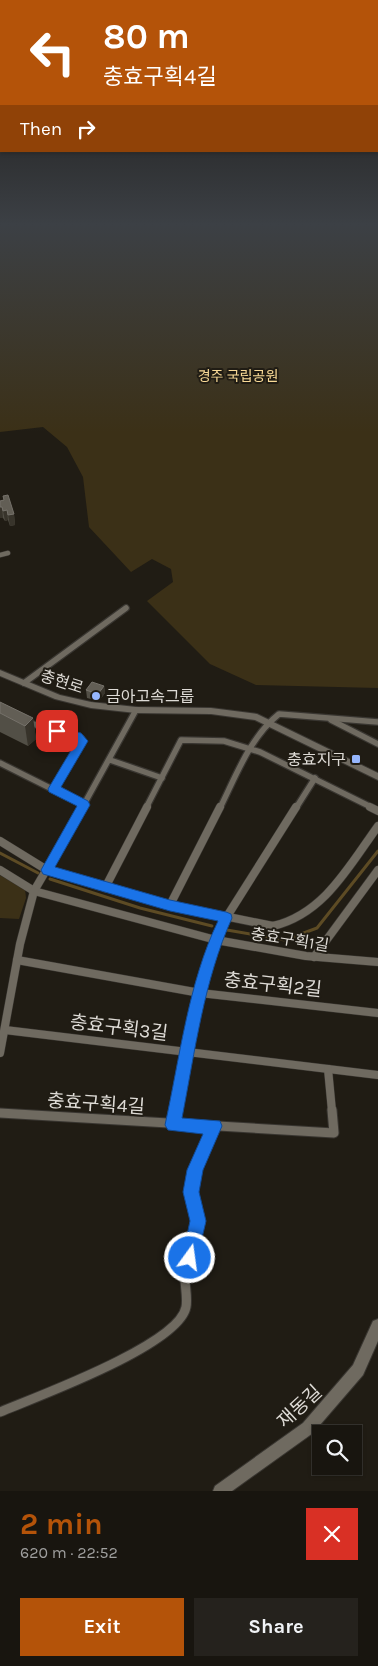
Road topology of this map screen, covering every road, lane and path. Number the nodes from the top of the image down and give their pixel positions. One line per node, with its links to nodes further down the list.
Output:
1 (8, 553): 2 (street)
2 (0, 555)
3 (126, 608): 5 (street, 충현로)
4 (0, 673): 5 (street, 충현로)
5 (24, 683): 6 (street, 충현로)
6 (136, 710): 9 (street, 충현로); 13 (street)
7 (16, 717): 18 (street)
8 (322, 717): 9 (street); 10 (street); 11 (street)
9 (269, 722): 12 (street); 15 (street, 충현로)
10 (378, 722)
11 (378, 744)
12 (250, 749): 16 (street); 17 (street); 28 (street)
13 (110, 760): 16 (street); 19 (street)
14 (0, 763): 18 (street)
15 (378, 777)
16 (162, 778): 26 (street)
17 (315, 778): 20 (street); 29 (street)
18 (54, 789): 19 (street)
19 (84, 805): 24 (street)
20 (378, 811)
21 (378, 826): 29 (street)
22 (0, 841): 24 (street)
23 (0, 870): 27 (street, 충효구획1길)
24 (47, 870): 26 (street); 27 (street)
25 (378, 870): 31 (street)
26 (105, 888): 28 (street)
27 (34, 891): 30 (street, 충효구획1길); 32 (street)
28 (170, 905): 29 (street)
29 (226, 918): 30 (street)
30 (216, 940): 31 (street, 충효구획1길); 34 (street)
31 (314, 957): 33 (street, 충효구획1길)
32 (17, 960): 34 (street, 충효구획2길); 36 (street)
33 (378, 962)
34 (200, 993): 35 (street, 충효구획2길); 37 (street)
35 (378, 1013)
36 (5, 1030): 37 (street, 충효구획3길); 38 (street)
37 (189, 1051): 39 (street, 충효구획3길); 42 (street)
38 (0, 1053)
39 (328, 1069): 40 (street, 충효구획3길); 43 (street, 충효구획4길)
40 (378, 1075)
41 (0, 1113): 42 (street, 충효구획4길)
42 (173, 1125): 43 (street, 충효구획4길)
43 (214, 1126): 45 (street)
44 (378, 1326): 46 (street, 재동길)
45 (0, 1412)
46 (220, 1491)

